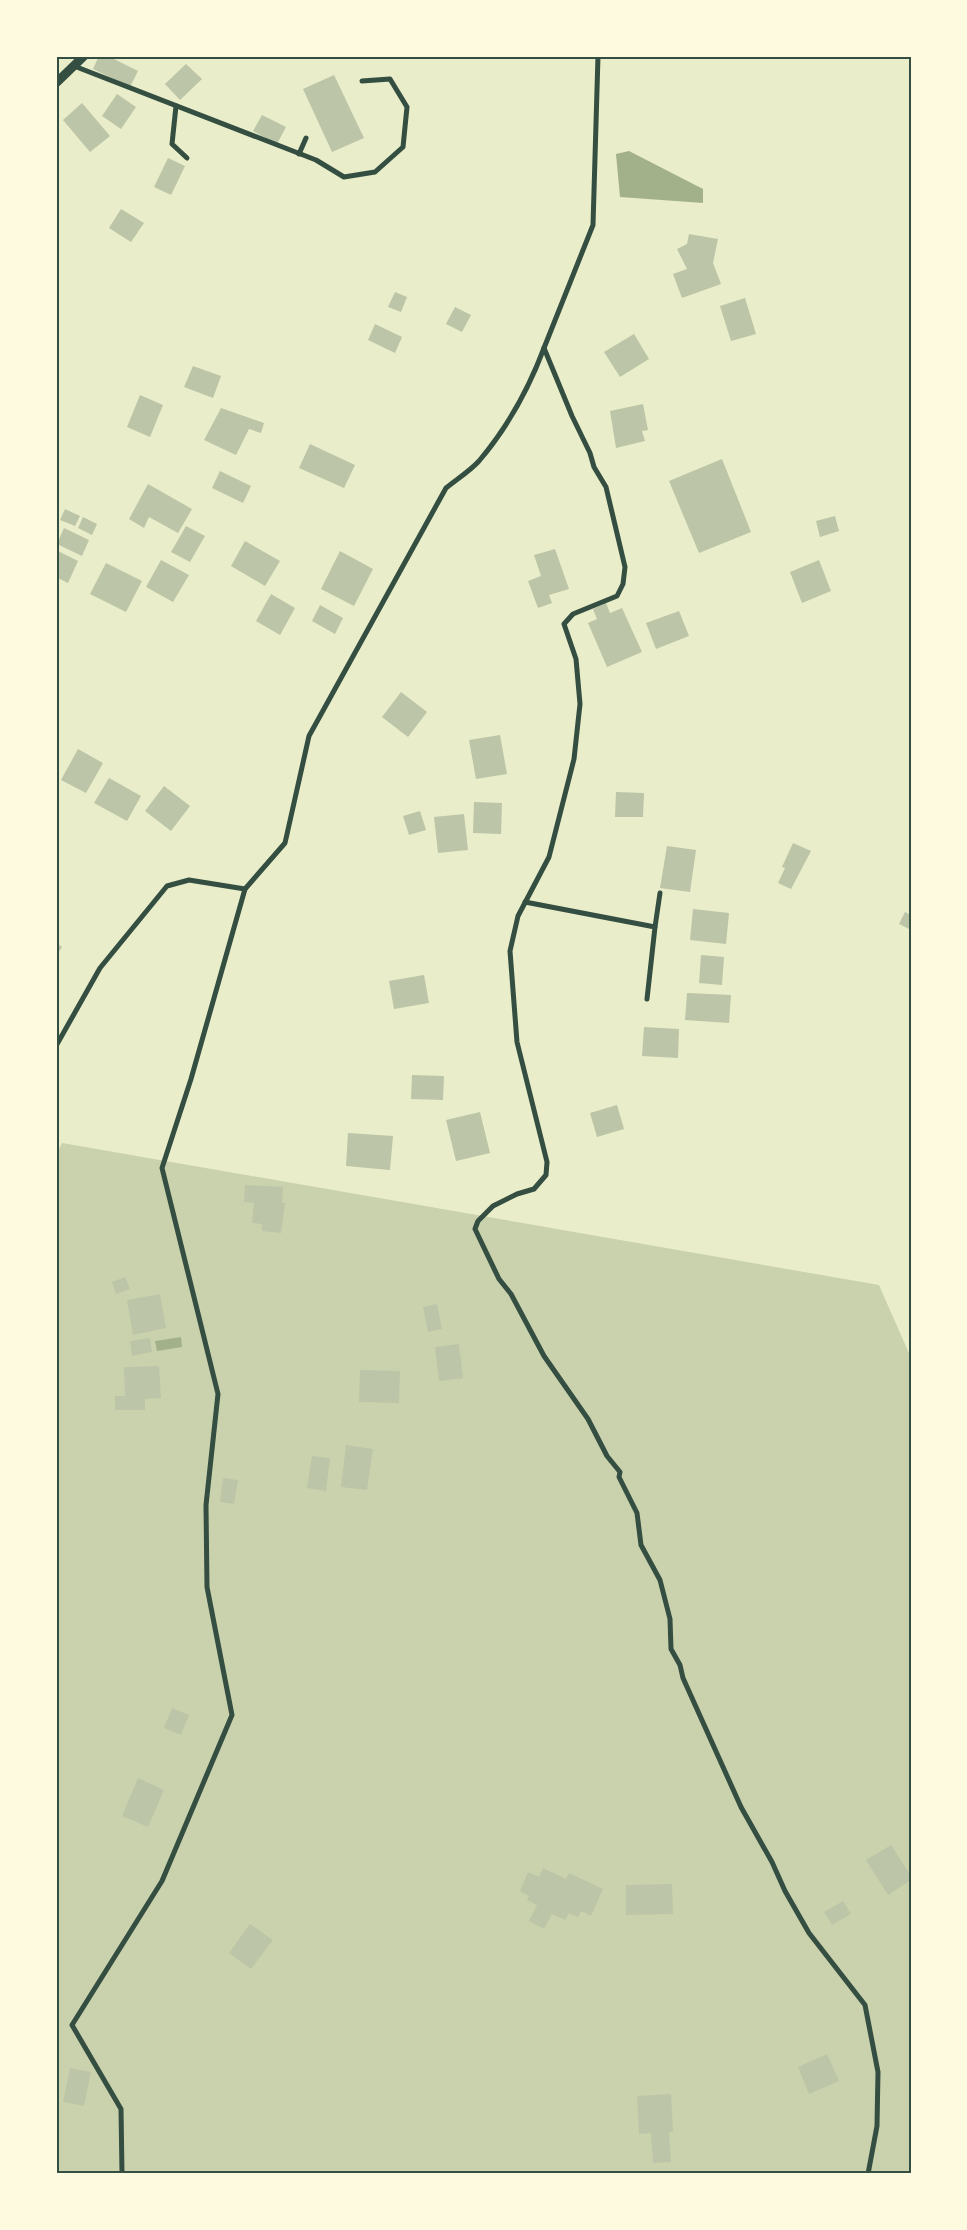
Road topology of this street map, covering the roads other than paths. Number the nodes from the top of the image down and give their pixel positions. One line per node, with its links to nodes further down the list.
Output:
1 (84, 56): 3 (street)
2 (598, 56): 10 (street)
3 (74, 66): 5 (street); 6 (street)
4 (362, 81): 8 (street)
5 (56, 83)
6 (176, 106): 8 (street); 9 (street)
7 (306, 138): 8 (street)
8 (299, 154)
9 (188, 158)
10 (544, 348): 11 (street); 13 (street)
11 (245, 888): 16 (street); 17 (street)
12 (660, 893): 14 (street)
13 (525, 902): 14 (street); 18 (street)
14 (655, 927): 15 (street)
15 (647, 999)
16 (56, 1046)
17 (122, 2174)
18 (868, 2174)

